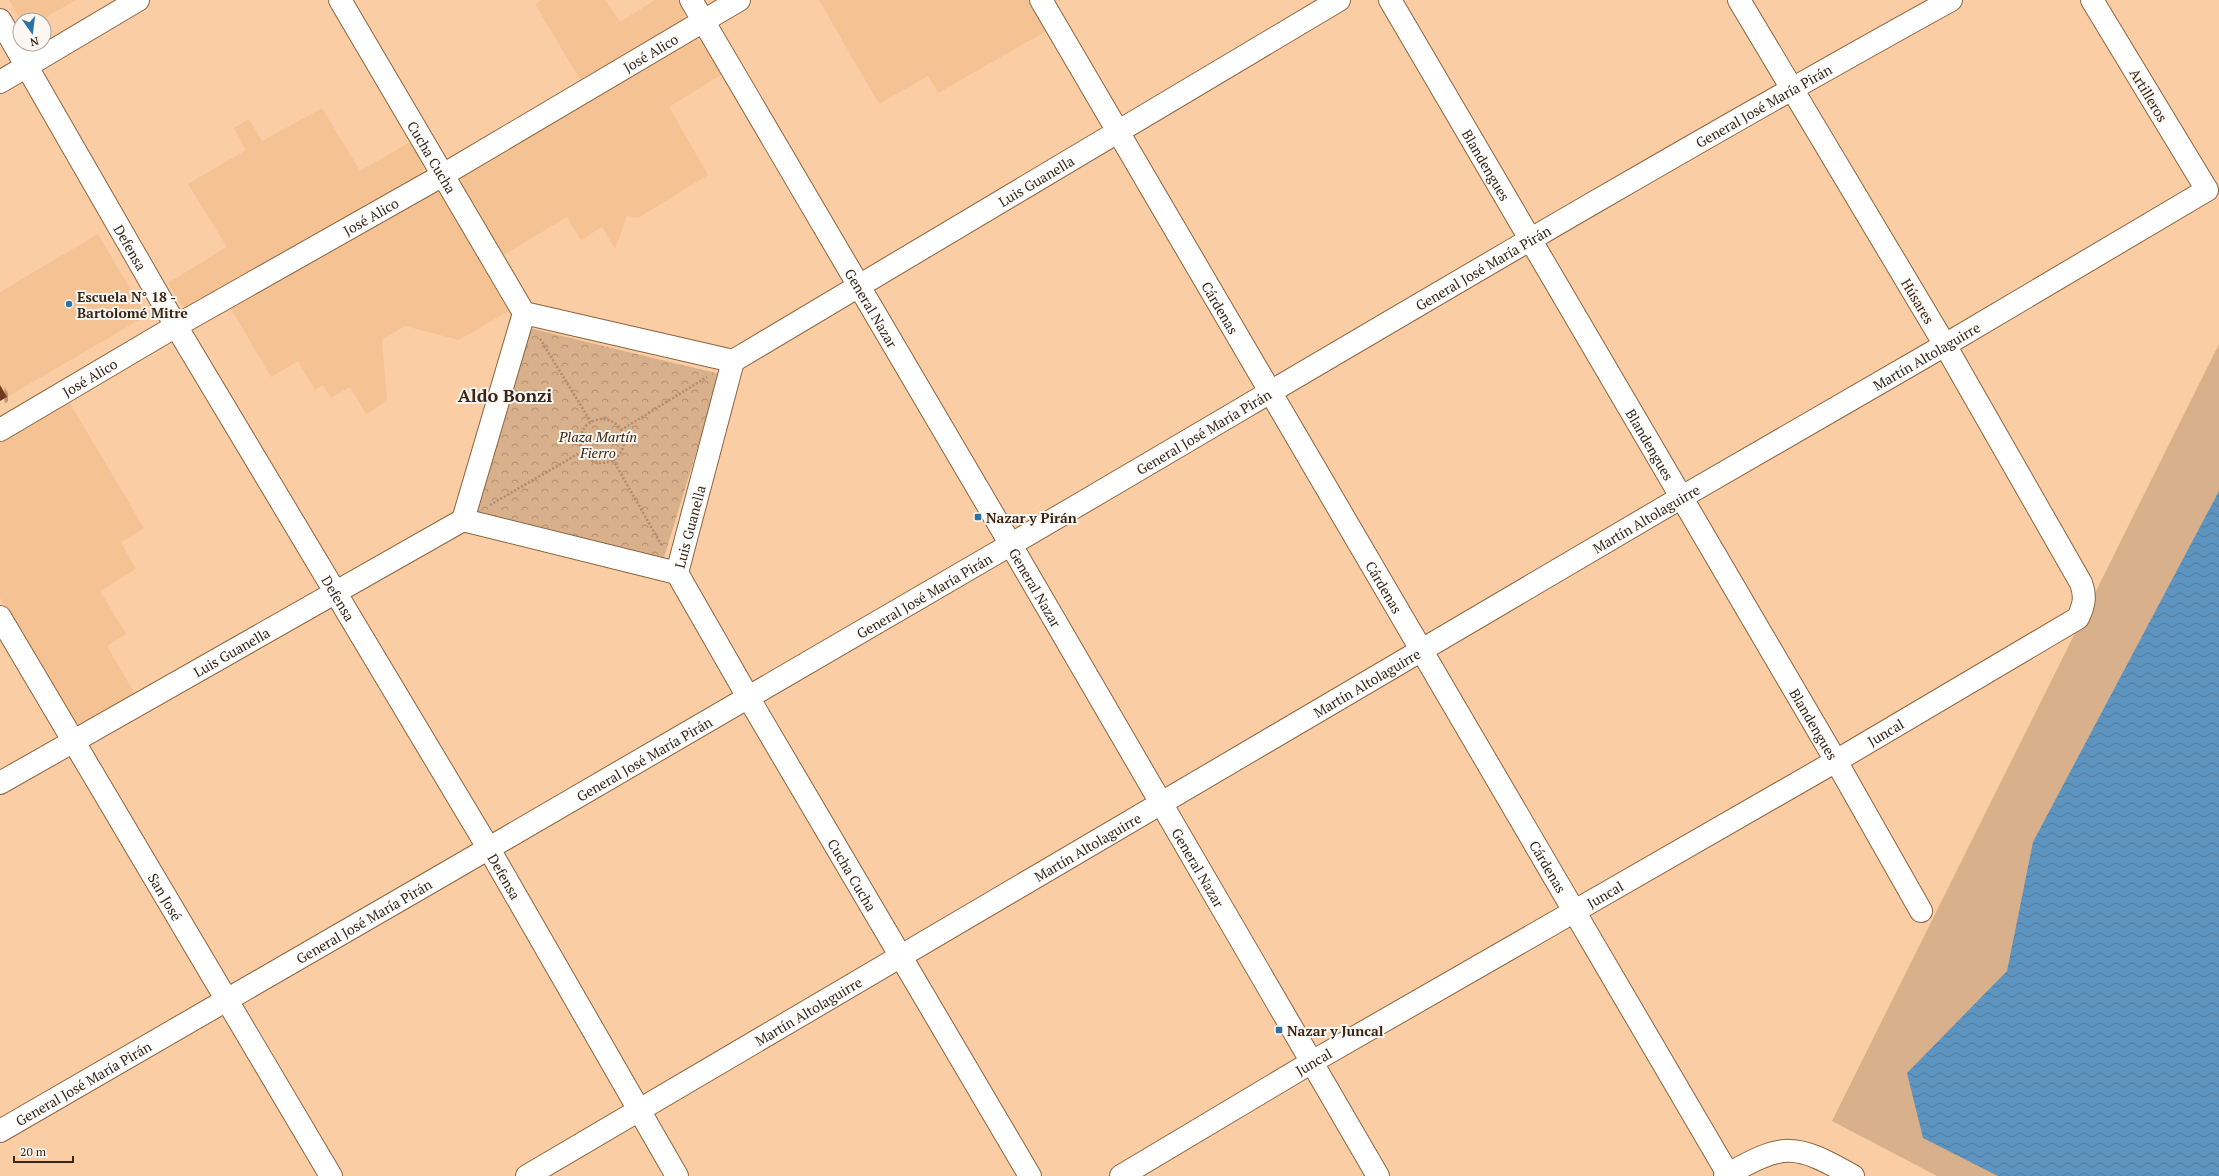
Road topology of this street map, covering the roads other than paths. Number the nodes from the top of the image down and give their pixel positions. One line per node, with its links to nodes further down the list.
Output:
1 (138, 0): 13 (street)
2 (340, 0): 17 (street, Cucha Cucha)
3 (691, 0): 12 (street, General Nazar)
4 (739, 0): 12 (street, José Alico)
5 (1041, 0): 16 (street, Cárdenas)
6 (1339, 0): 16 (street, Luis Guanella)
7 (1390, 0): 19 (street, Blandengues)
8 (1740, 0): 15 (street, Húsares)
9 (1951, 0): 15 (street, General José María Pirán)
10 (2092, 0): 18 (street, Artilleros)
11 (0, 20): 13 (street, Defensa)
12 (703, 21): 17 (street, José Alico); 20 (street, General Nazar)
13 (27, 66): 14 (street); 22 (street, Defensa)
14 (0, 82)
15 (1791, 88): 19 (street, General José María Pirán); 23 (street, Húsares)
16 (1117, 131): 20 (street, Luis Guanella); 25 (street, Cárdenas)
17 (443, 175): 21 (street, Cucha Cucha); 22 (street, José Alico)
18 (2207, 190): 23 (street, Martín Altolaguirre)
19 (1530, 239): 25 (street, General José María Pirán); 27 (street, Blandengues)
20 (860, 287): 24 (street, Luis Guanella); 29 (street, General Nazar)
21 (524, 313): 24 (street); 28 (street)
22 (176, 326): 26 (street, José Alico); 31 (street, Defensa)
23 (1945, 346): 27 (street, Martín Altolaguirre); 32 (street, Húsares)
24 (733, 361): 30 (street, Luis Guanella)
25 (1268, 392): 29 (street, General José María Pirán); 34 (street, Cárdenas)
26 (0, 430)
27 (1682, 497): 34 (street, Martín Altolaguirre); 37 (street, Blandengues)
28 (463, 520): 30 (street, Luis Guanella); 31 (street, Luis Guanella)
29 (1011, 545): 35 (street, General José María Pirán); 39 (street, General Nazar)
30 (677, 573): 35 (street, Cucha Cucha)
31 (335, 592): 36 (street, Luis Guanella); 40 (street, Defensa)
32 (2084, 606): 37 (street, Juncal)
33 (0, 617): 36 (street, San José)
34 (1423, 650): 39 (street, Martín Altolaguirre); 41 (street, Cárdenas)
35 (748, 697): 40 (street, General José María Pirán); 43 (street, Cucha Cucha)
36 (74, 742): 38 (street, Luis Guanella); 44 (street, San José)
37 (1836, 761): 41 (street, Juncal); 42 (street, Blandengues)
38 (0, 783)
39 (1162, 802): 43 (street, Martín Altolaguirre); 45 (street, General Nazar)
40 (488, 849): 44 (street, General José María Pirán); 46 (street, Defensa)
41 (1575, 910): 45 (street, Juncal); 48 (street, Cárdenas)
42 (1920, 911)
43 (899, 956): 46 (street, Martín Altolaguirre); 52 (street, Cucha Cucha)
44 (226, 1000): 47 (street, General José María Pirán); 49 (street, San José)
45 (1312, 1062): 53 (street, Juncal); 54 (street, General Nazar)
46 (639, 1111): 50 (street, Martín Altolaguirre); 51 (street, Defensa)
47 (0, 1131)
48 (1726, 1175): 55 (street)
49 (331, 1176)
50 (526, 1176)
51 (677, 1176)
52 (1030, 1176)
53 (1121, 1176)
54 (1378, 1176)
55 (1853, 1176)

